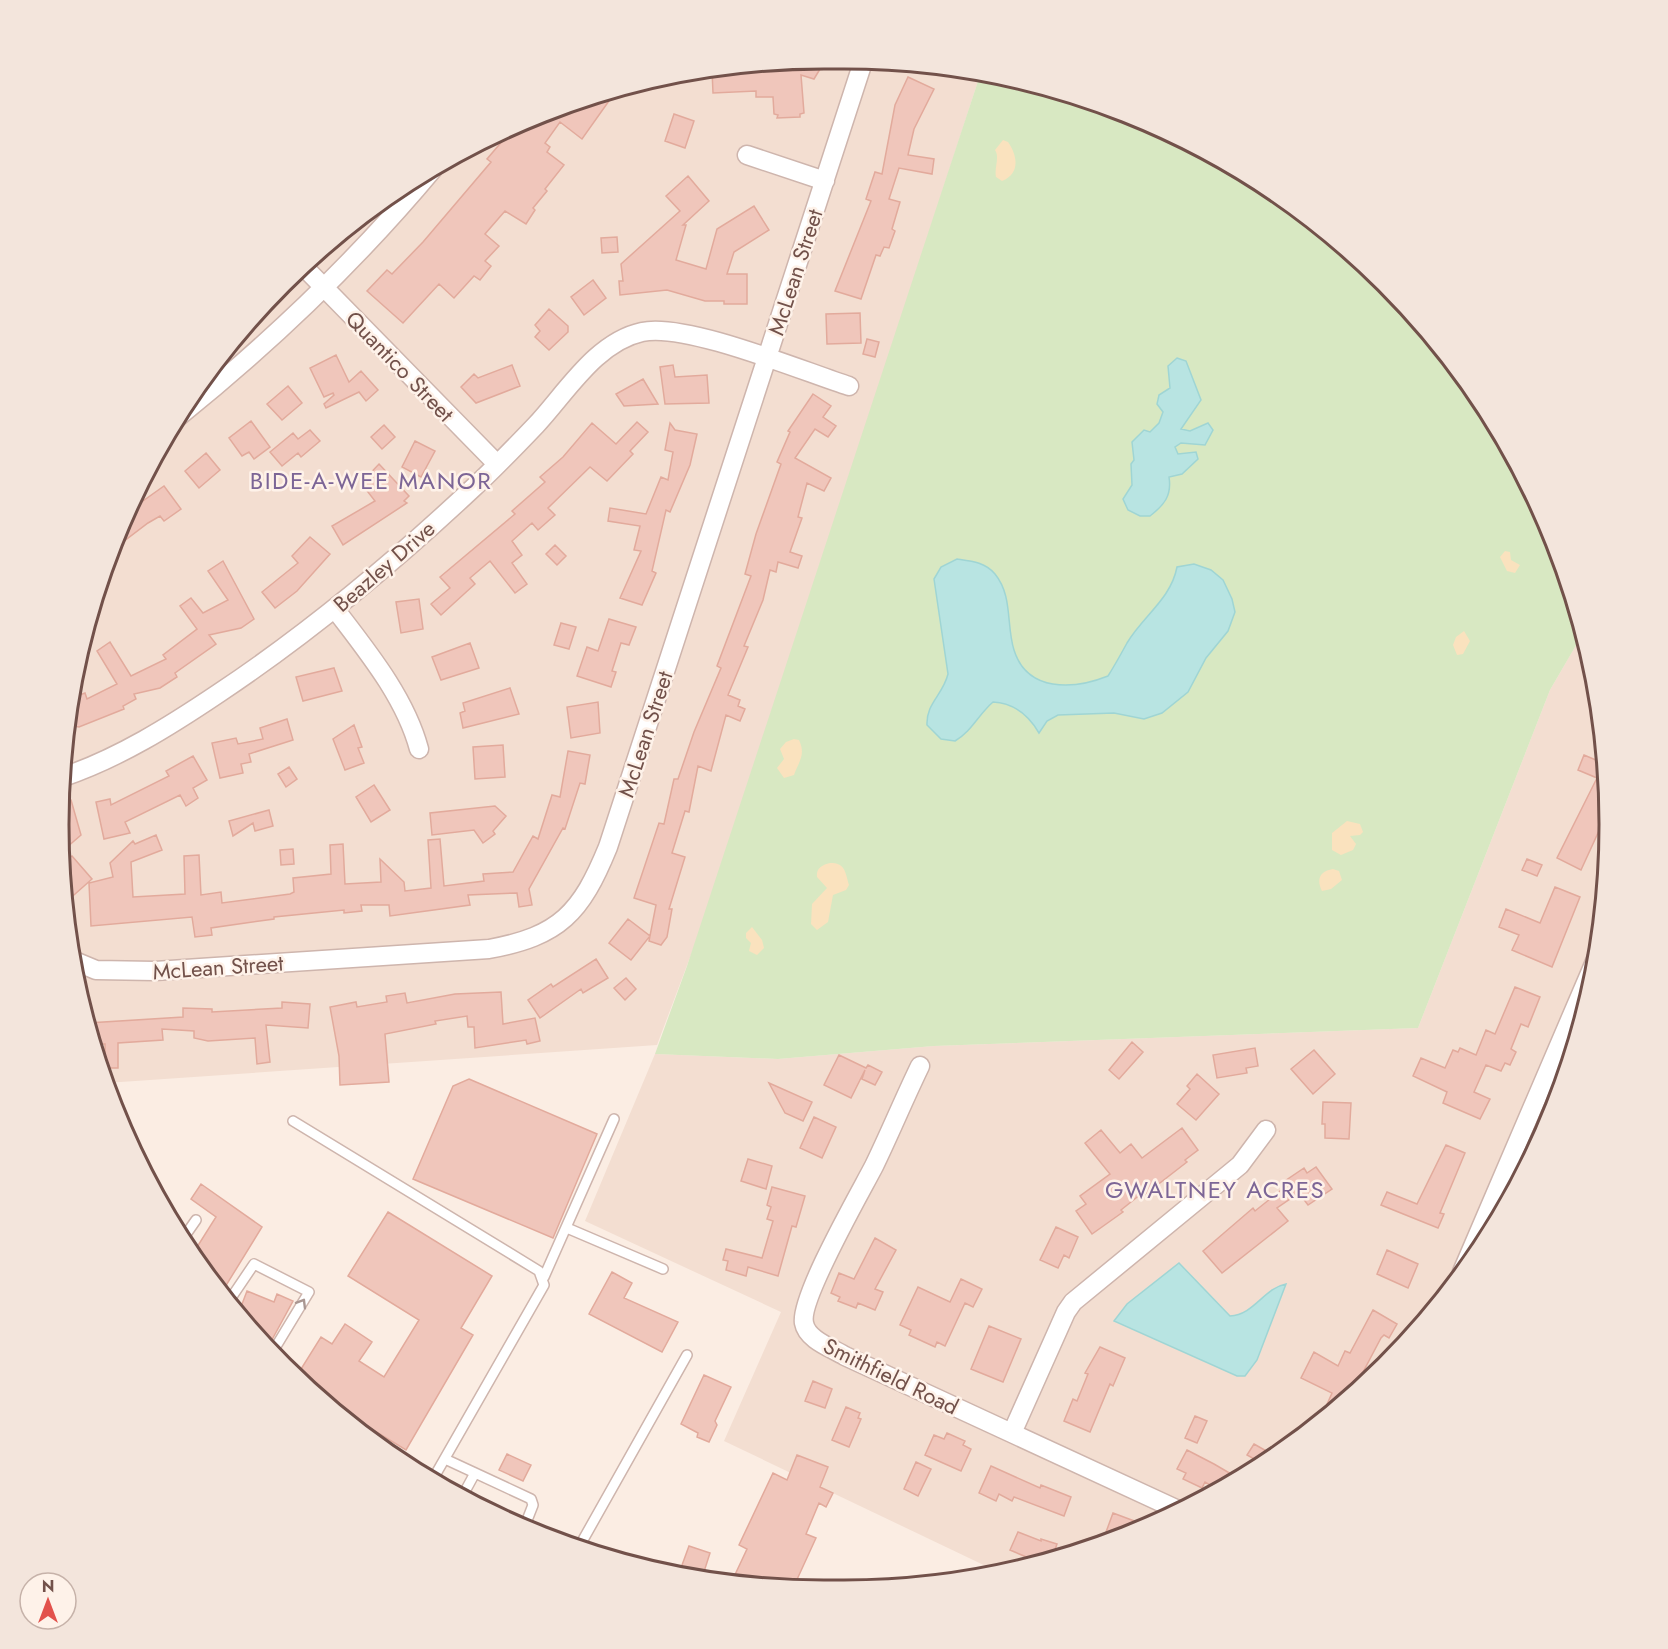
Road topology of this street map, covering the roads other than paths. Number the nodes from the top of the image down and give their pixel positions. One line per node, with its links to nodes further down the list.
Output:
1 (860, 70): 3 (street, McLean Street)
2 (747, 155): 3 (street)
3 (825, 181): 7 (street, McLean Street)
4 (416, 189): 6 (street)
5 (309, 272): 6 (street, Quantico Street)
6 (323, 286): 9 (street); 10 (street, Quantico Street)
7 (767, 359): 8 (street, Beazley Drive); 10 (street, Beazley Drive); 14 (street, McLean Street)
8 (849, 386)
9 (200, 399)
10 (497, 464): 11 (street, Beazley Drive)
11 (335, 609): 12 (street); 13 (street, Beazley Drive)
12 (419, 749)
13 (71, 774)
14 (83, 964)
15 (1577, 1001): 23 (street)
16 (920, 1066): 29 (street, Smithfield Road)
17 (614, 1119): 21 (lane)
18 (293, 1121): 25 (lane)
19 (1266, 1130): 29 (street)
20 (196, 1220): 22 (lane)
21 (567, 1228): 24 (lane); 25 (lane)
22 (188, 1231)
23 (1478, 1234)
24 (663, 1269)
25 (544, 1277): 30 (lane)
26 (233, 1295): 27 (lane, one-way to 26)
27 (277, 1345)
28 (687, 1355): 36 (lane)
29 (1012, 1433): 34 (street, Smithfield Road)
30 (445, 1459): 31 (lane); 32 (lane)
31 (437, 1473)
32 (475, 1473): 33 (lane); 35 (lane)
33 (466, 1489)
34 (1169, 1506)
35 (528, 1519)
36 (583, 1540)

